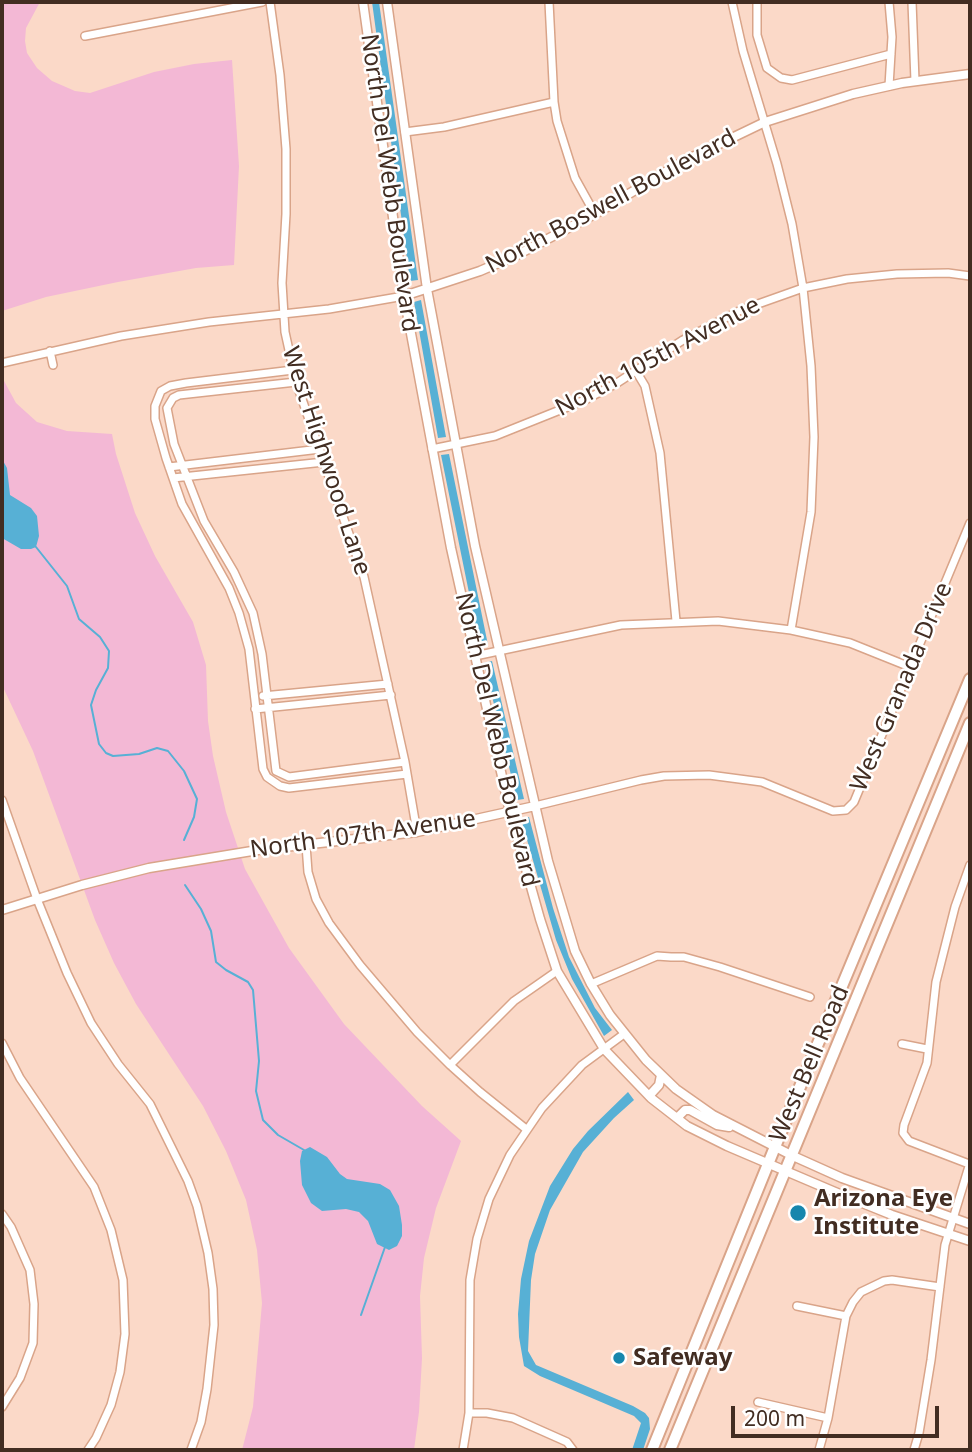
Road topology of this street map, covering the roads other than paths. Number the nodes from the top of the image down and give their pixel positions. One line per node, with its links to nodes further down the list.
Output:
1 (262, 2): 10 (street)
2 (270, 2): 23 (street, West Highwood Lane)
3 (363, 2): 22 (street, North Del Webb Boulevard)
4 (387, 2): 17 (street, North Del Webb Boulevard)
5 (549, 2): 15 (street)
6 (732, 2): 16 (street)
7 (757, 2): 11 (street)
8 (889, 2): 11 (street)
9 (912, 2): 13 (street)
10 (85, 36)
11 (891, 54): 14 (street)
12 (970, 74): 13 (street, North Boswell Boulevard)
13 (915, 81): 14 (street, North Boswell Boulevard)
14 (889, 86): 16 (street, North Boswell Boulevard)
15 (554, 102): 17 (street); 18 (street)
16 (765, 122): 18 (street, North Boswell Boulevard); 20 (street)
17 (405, 132): 21 (street, North Del Webb Boulevard)
18 (595, 214): 21 (street, North Boswell Boulevard)
19 (970, 276): 20 (street, North 105th Avenue)
20 (803, 288): 28 (street, North 105th Avenue); 40 (street)
21 (427, 289): 22 (street, North Boswell Boulevard); 30 (street, North Del Webb Boulevard)
22 (404, 296): 23 (street, North Boswell Boulevard); 32 (street, North Del Webb Boulevard)
23 (283, 314): 24 (street, North Boswell Boulevard); 27 (street, West Highwood Lane)
24 (50, 351): 25 (street, North Boswell Boulevard); 26 (street)
25 (2, 363)
26 (53, 365)
27 (293, 370): 29 (street, West Highwood Lane); 35 (street)
28 (636, 371): 30 (street, North 105th Avenue); 39 (street)
29 (296, 382): 31 (street, West Highwood Lane); 34 (street)
30 (454, 444): 32 (street, North 105th Avenue); 41 (street, North Del Webb Boulevard)
31 (320, 449): 33 (street, West Highwood Lane); 34 (street)
32 (432, 449): 42 (street, North Del Webb Boulevard)
33 (324, 462): 36 (street); 45 (street, West Highwood Lane)
34 (181, 465): 35 (street); 36 (street)
35 (169, 467): 37 (street)
36 (186, 477): 37 (street); 47 (street)
37 (173, 478): 48 (street)
38 (970, 523): 43 (street, West Granada Drive)
39 (676, 621): 40 (street); 41 (street)
40 (791, 630): 43 (street)
41 (498, 652): 42 (street); 55 (street, North Del Webb Boulevard)
42 (475, 656): 57 (street, North Del Webb Boulevard)
43 (910, 667): 56 (street, West Granada Drive)
44 (970, 679): 77 (main road, West Bell Road)
45 (388, 684): 46 (street, West Highwood Lane); 47 (street)
46 (391, 695): 49 (street); 52 (street, West Highwood Lane)
47 (267, 696): 48 (street); 49 (street)
48 (254, 697): 50 (street)
49 (268, 708): 50 (street); 52 (street)
50 (255, 709): 53 (street)
51 (970, 723): 78 (main road, West Bell Road)
52 (405, 762): 53 (street, West Highwood Lane)
53 (407, 774): 58 (street, West Highwood Lane)
54 (2, 800): 61 (street)
55 (535, 806): 56 (street, North 107th Avenue); 57 (street, North 107th Avenue); 64 (street, North Del Webb Boulevard)
56 (846, 810)
57 (510, 812): 58 (street, North 107th Avenue); 63 (street, North Del Webb Boulevard)
58 (416, 832): 59 (street, North 107th Avenue)
59 (306, 845): 61 (street, North 107th Avenue); 71 (street)
60 (970, 865): 70 (street)
61 (37, 899): 62 (street, North 107th Avenue); 97 (street)
62 (2, 910)
63 (558, 971): 69 (street, North Del Webb Boulevard); 71 (street)
64 (591, 984): 65 (street); 66 (street, North Del Webb Boulevard)
65 (810, 997)
66 (624, 1034): 69 (street); 72 (street, North Del Webb Boulevard)
67 (2, 1043): 96 (street)
68 (902, 1044): 70 (street)
69 (604, 1049): 73 (street, North Del Webb Boulevard); 76 (street)
70 (927, 1049): 79 (street)
71 (450, 1065): 76 (street)
72 (661, 1074): 73 (street); 75 (street, North Del Webb Boulevard)
73 (649, 1096): 74 (street, North Del Webb Boulevard)
74 (677, 1118): 75 (street); 80 (street, North Del Webb Boulevard)
75 (735, 1128): 77 (street, North Del Webb Boulevard)
76 (526, 1129): 94 (street)
77 (776, 1146): 78 (street, North Del Webb Boulevard); 80 (main road, West Bell Road)
78 (793, 1156): 81 (main road, West Bell Road); 83 (street, North Del Webb Boulevard)
79 (970, 1163): 83 (street)
80 (769, 1164): 81 (street, North Del Webb Boulevard); 90 (main road, West Bell Road)
81 (787, 1172): 85 (street, North Del Webb Boulevard); 91 (main road, West Bell Road)
82 (2, 1214): 93 (street)
83 (952, 1219): 84 (street, North Del Webb Boulevard); 85 (street)
84 (970, 1224)
85 (948, 1234): 86 (street, North Del Webb Boulevard); 87 (street)
86 (970, 1241)
87 (940, 1287): 89 (street); 103 (street)
88 (797, 1306): 89 (street)
89 (846, 1316): 95 (street)
90 (696, 1341): 91 (main road); 100 (main road, West Bell Road)
91 (713, 1348): 101 (main road, West Bell Road)
92 (758, 1402): 95 (street)
93 (2, 1408)
94 (469, 1413): 98 (street); 99 (street)
95 (828, 1418): 102 (street)
96 (88, 1450)
97 (191, 1450)
98 (463, 1450)
99 (573, 1450)
100 (652, 1450)
101 (670, 1450)
102 (819, 1450)
103 (914, 1450)

